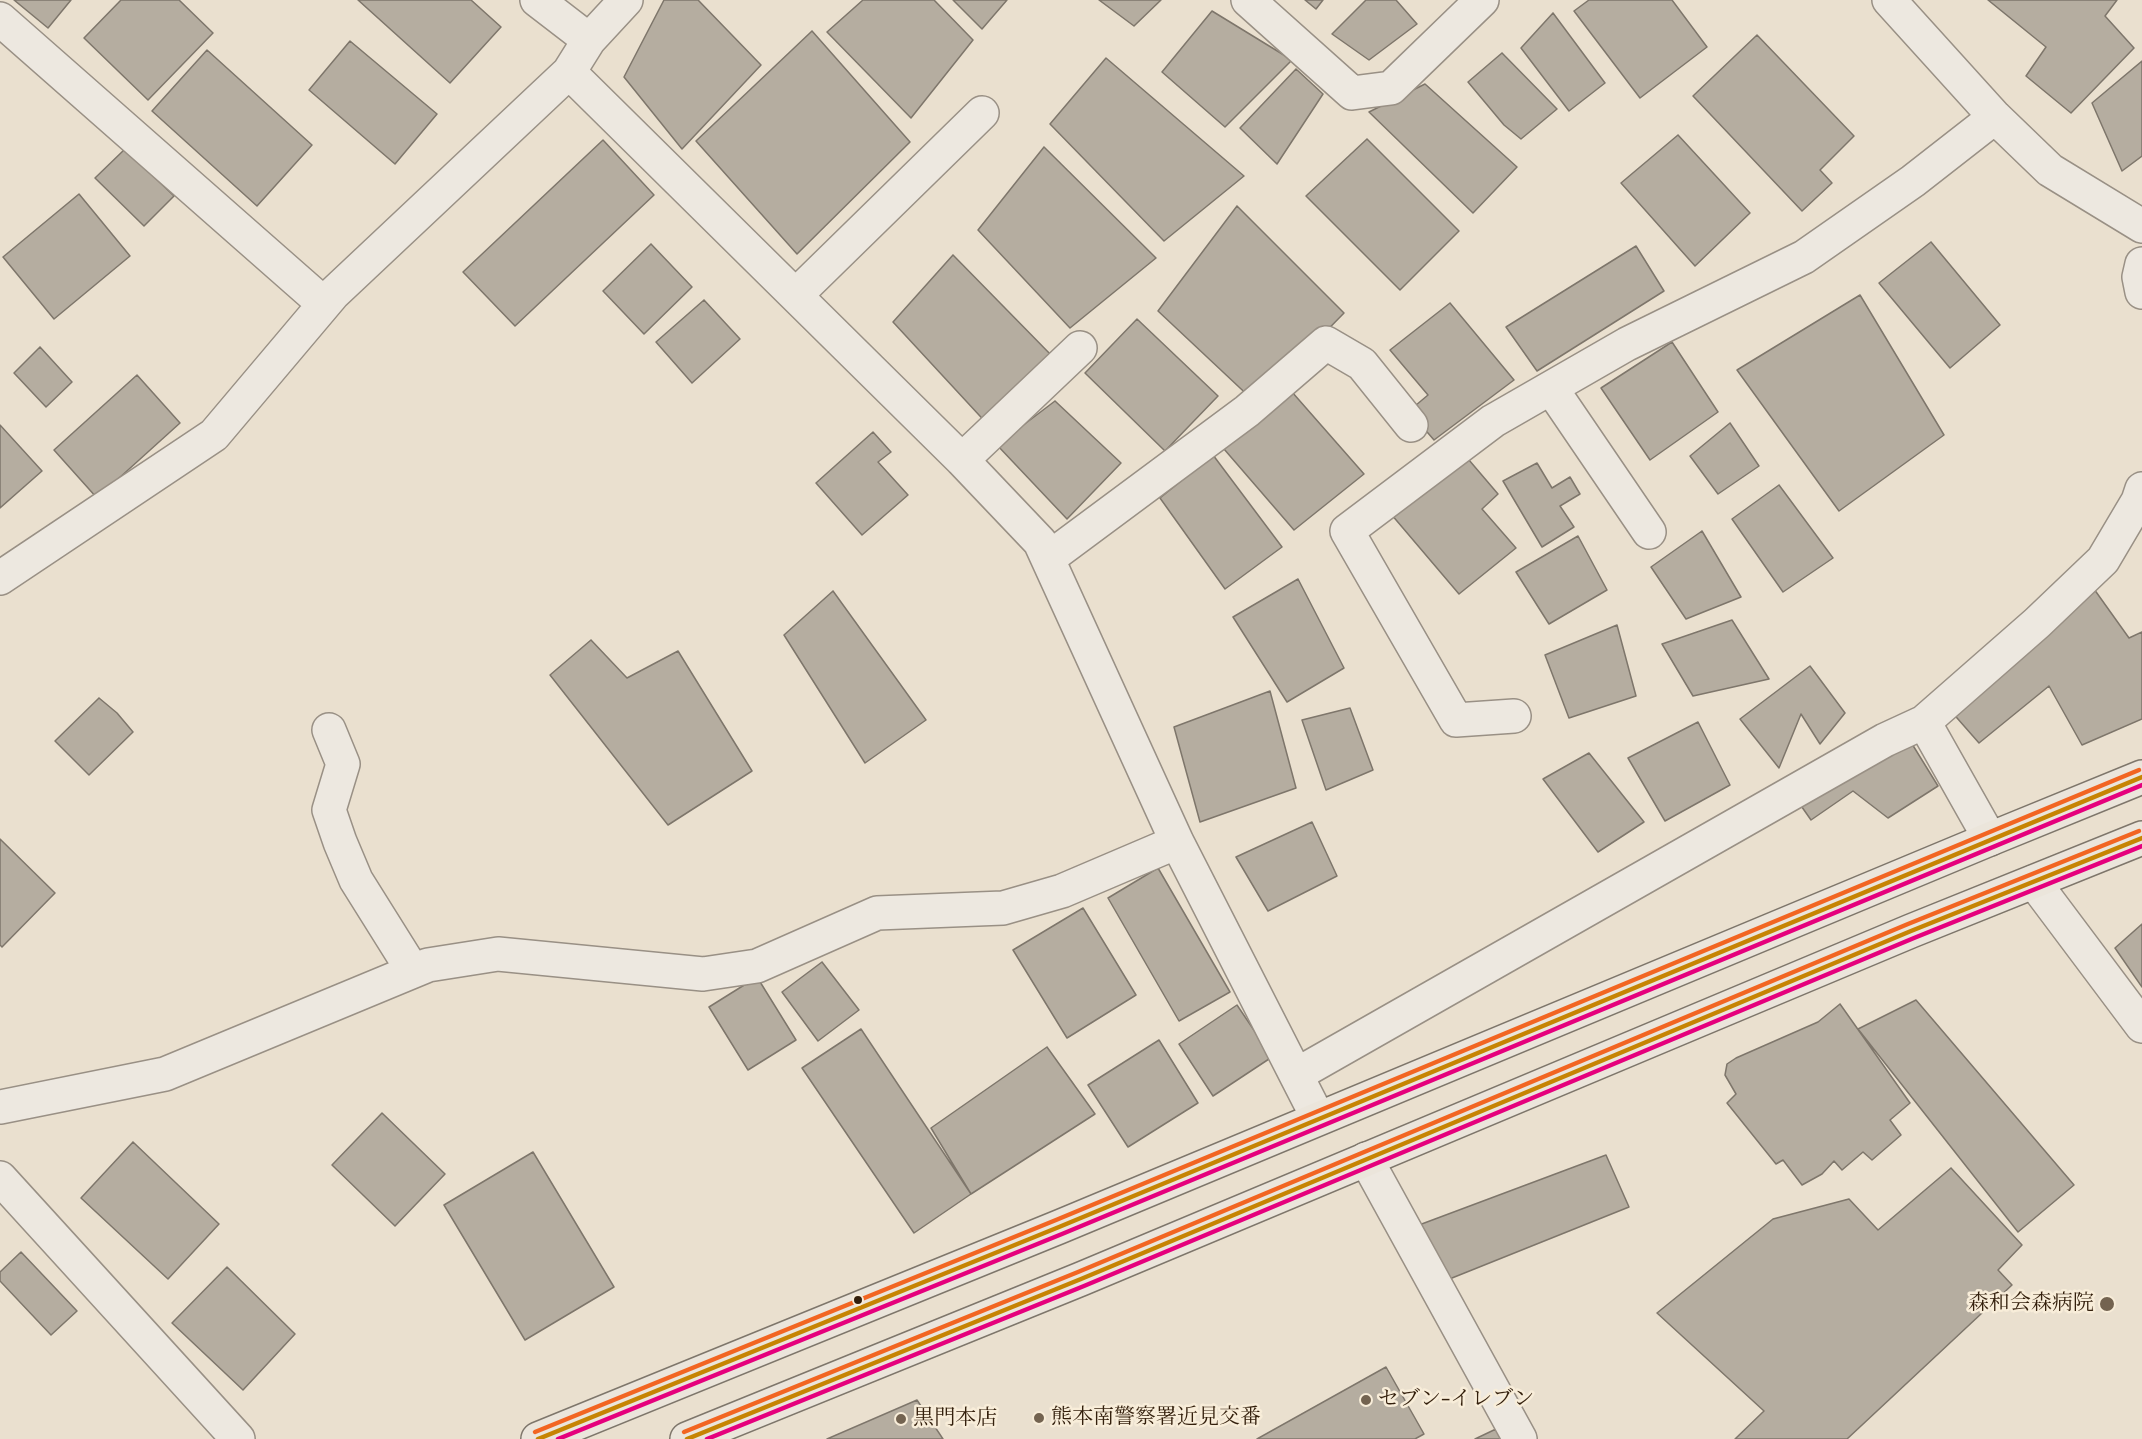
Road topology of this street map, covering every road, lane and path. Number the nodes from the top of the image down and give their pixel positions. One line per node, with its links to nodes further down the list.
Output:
1 (537, 0): 7 (street)
2 (626, 0): 7 (street)
3 (1248, 0): 4 (street)
4 (1482, 0)
5 (1889, 0): 10 (street)
6 (0, 19): 15 (street)
7 (589, 40): 8 (street)
8 (569, 72): 14 (street); 15 (street)
9 (982, 113): 14 (street)
10 (1995, 117): 11 (street); 17 (street)
11 (2142, 226)
12 (2142, 264): 13 (street)
13 (2142, 292)
14 (796, 295): 19 (street)
15 (324, 304): 23 (street)
16 (1080, 348): 19 (street)
17 (1551, 388): 21 (street); 24 (street)
18 (1410, 425): 22 (street)
19 (962, 460): 22 (street)
20 (2142, 489): 25 (street)
21 (1649, 532)
22 (1049, 558): 30 (street)
23 (0, 578)
24 (1514, 716)
25 (1924, 722): 28 (street); 34 (street)
26 (329, 730): 32 (street)
27 (2142, 777): 28 (highway)
28 (1990, 838): 36 (highway)
29 (2142, 838): 31 (highway)
30 (1177, 842): 32 (street); 34 (street)
31 (2034, 882): 33 (street); 37 (highway)
32 (413, 971): 35 (street)
33 (2142, 1026)
34 (1296, 1075): 36 (street)
35 (0, 1107)
36 (1318, 1118): 40 (highway)
37 (1365, 1159): 41 (highway); 42 (street)
38 (0, 1178): 39 (street)
39 (238, 1439)
40 (538, 1439)
41 (687, 1439)
42 (1520, 1439)

